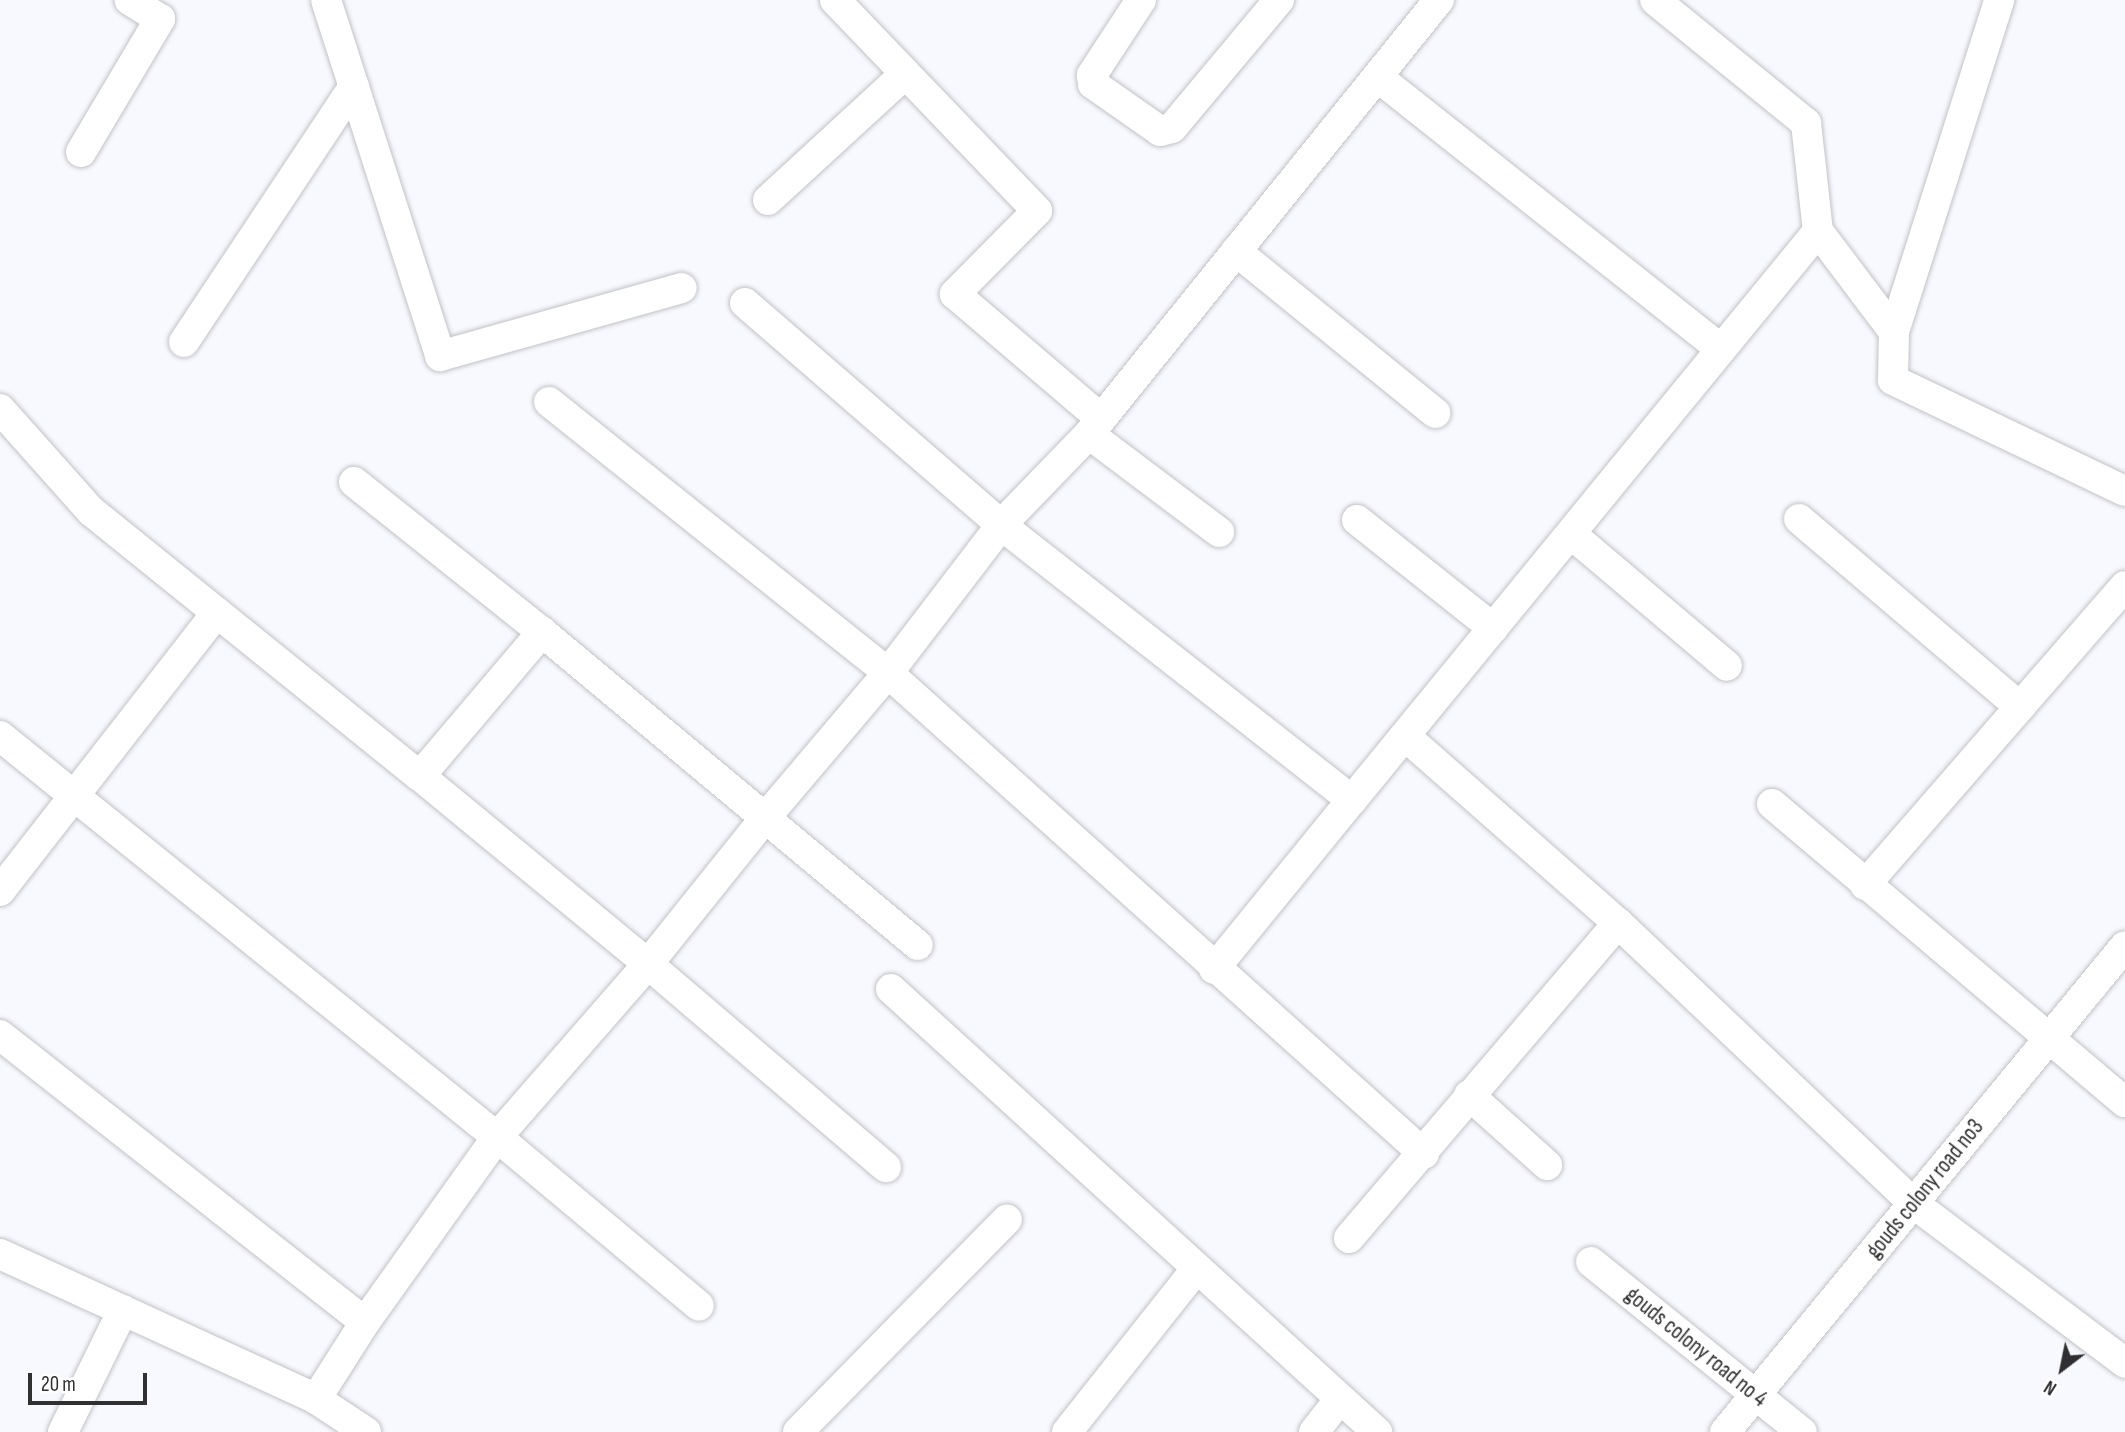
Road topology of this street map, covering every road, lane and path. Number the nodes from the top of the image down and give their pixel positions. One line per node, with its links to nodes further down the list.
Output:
1 (130, 0): 12 (street)
2 (327, 0): 11 (street)
3 (835, 0): 9 (street)
4 (1142, 0): 5 (street)
5 (1279, 0)
6 (1439, 0): 10 (street)
7 (1655, 0): 14 (street)
8 (1999, 0): 18 (street)
9 (905, 74): 13 (street); 24 (street)
10 (1379, 78): 15 (street); 20 (street)
11 (354, 86): 16 (street); 19 (street)
12 (81, 152)
13 (768, 200)
14 (1818, 231): 18 (street); 20 (street)
15 (1236, 251): 23 (street); 24 (street)
16 (682, 288)
17 (746, 303): 29 (street)
18 (1894, 332): 26 (street)
19 (184, 342)
20 (1721, 349): 31 (street)
21 (549, 402): 37 (street)
22 (0, 410): 33 (street)
23 (1435, 414)
24 (1094, 425): 29 (street); 30 (street)
25 (354, 482): 35 (street)
26 (2123, 482)
27 (1799, 519): 38 (street)
28 (1357, 520): 34 (street)
29 (1001, 525): 37 (street); 43 (street)
30 (1219, 532)
31 (1571, 534): 34 (street); 36 (street)
32 (2125, 586): 38 (street)
33 (217, 612): 41 (street); 42 (street)
34 (1493, 628): 40 (street)
35 (542, 632): 41 (street); 45 (street)
36 (1727, 666)
37 (888, 673): 45 (street); 52 (street)
38 (2020, 707): 46 (street)
39 (0, 736): 42 (street)
40 (1405, 736): 43 (street); 48 (street)
41 (420, 776): 51 (street)
42 (76, 796): 47 (street); 58 (street)
43 (1352, 800): 52 (street)
44 (1772, 804): 46 (street)
45 (765, 818): 49 (street); 51 (street)
46 (1864, 885): 55 (street)
47 (0, 891)
48 (1618, 923): 56 (street); 62 (street)
49 (918, 945)
50 (2125, 946): 55 (street, gouds colony road no3)
51 (648, 964): 58 (street); 61 (street)
52 (1214, 969): 59 (street)
53 (891, 989): 67 (street)
54 (0, 1035): 70 (street)
55 (2048, 1039): 57 (street); 62 (street, gouds colony road no3)
56 (1469, 1095): 59 (street); 60 (street)
57 (2125, 1102)
58 (497, 1137): 68 (street); 70 (street)
59 (1424, 1154): 64 (street)
60 (1547, 1165)
61 (886, 1167)
62 (1913, 1203): 71 (street); 72 (street, gouds colony road no3)
63 (1007, 1219): 77 (street)
64 (1349, 1238)
65 (0, 1254): 69 (street)
66 (1591, 1262): 72 (street, gouds colony road no 4)
67 (1196, 1269): 74 (street); 78 (street)
68 (699, 1306)
69 (123, 1310): 73 (street); 76 (street)
70 (365, 1322): 73 (street)
71 (2125, 1363)
72 (1755, 1396): 81 (street, gouds colony road no3); 82 (street, gouds colony road no 4)
73 (316, 1399): 75 (street)
74 (1339, 1399): 79 (street); 80 (street)
75 (361, 1431)
76 (64, 1432)
77 (798, 1432)
78 (1067, 1432)
79 (1314, 1432)
80 (1377, 1432)
81 (1725, 1432)
82 (1802, 1432)

